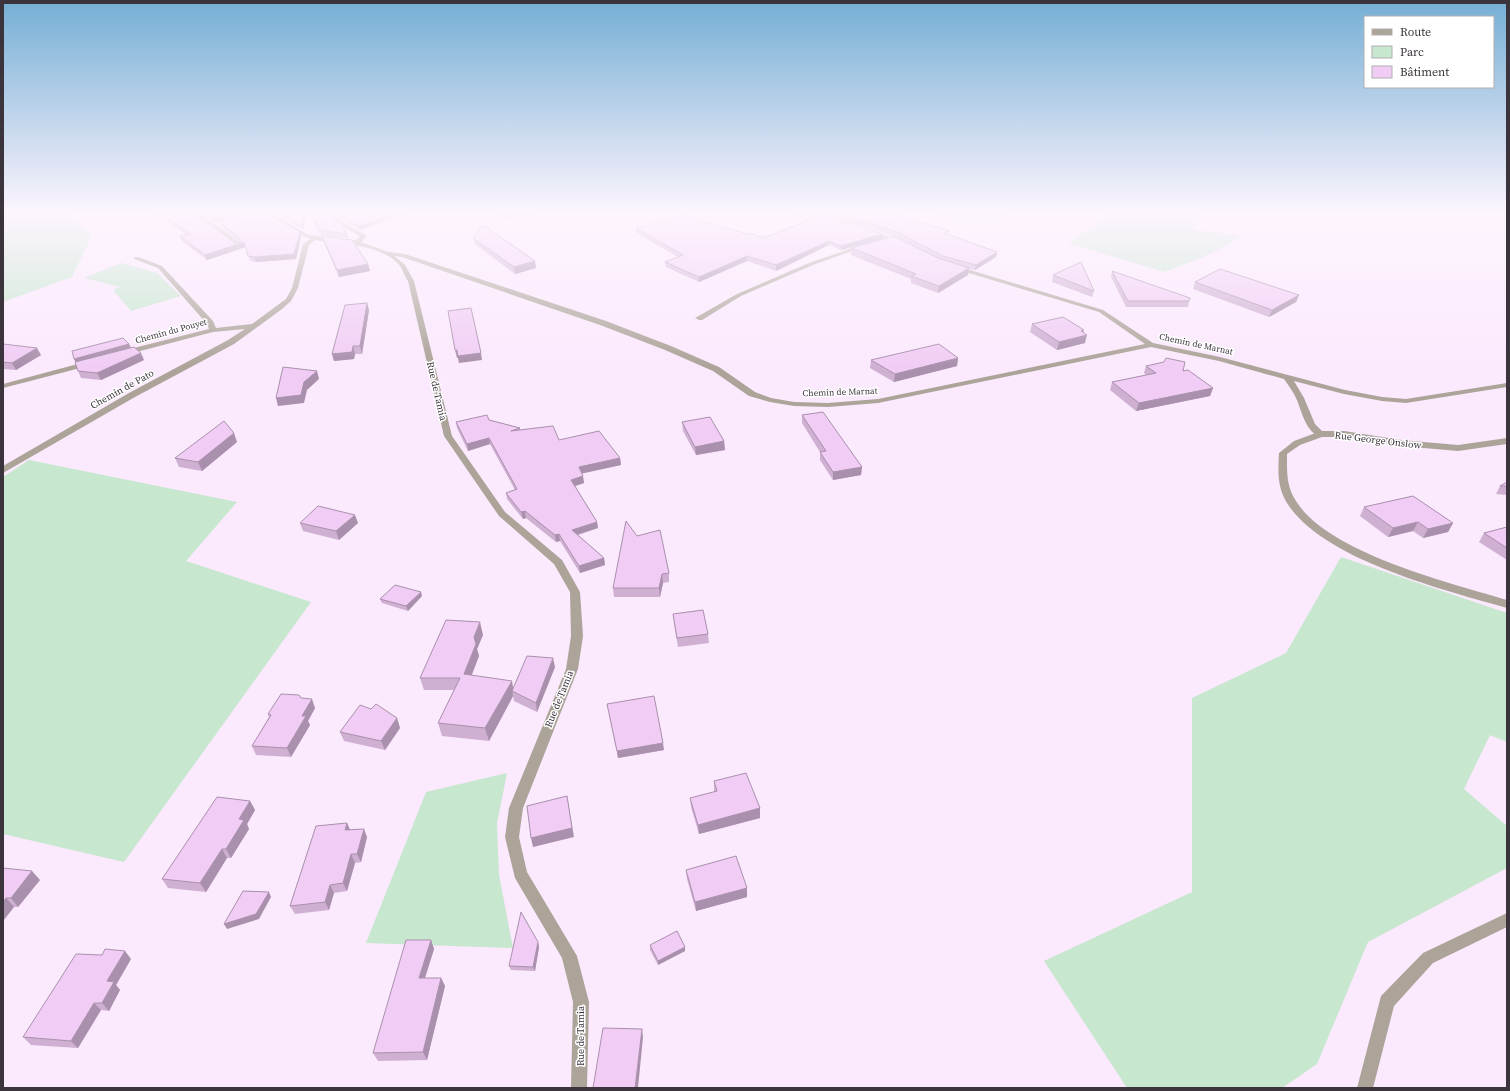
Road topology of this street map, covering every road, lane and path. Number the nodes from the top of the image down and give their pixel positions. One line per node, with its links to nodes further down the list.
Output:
1 (154, 265): 9 (street)
2 (301, 265): 8 (street, Chemin de Pato)
3 (402, 265): 21 (street, Rue de Tamia)
4 (432, 265): 10 (street, Chemin de Marnat)
5 (809, 265): 7 (street)
6 (948, 266): 10 (street)
7 (699, 318)
8 (252, 326): 9 (street, Chemin du Pouyet); 18 (street, Chemin de Pato)
9 (212, 330): 11 (street, Chemin du Pouyet)
10 (1151, 344): 13 (street, Chemin de Marnat)
11 (116, 356)
12 (93, 362): 15 (street)
13 (1288, 378): 14 (street, Chemin de Marnat); 16 (street)
14 (1507, 385)
15 (3, 386)
16 (1321, 434): 17 (street, Rue George Onslow); 19 (street, Rue George Onslow)
17 (1507, 441)
18 (3, 470)
19 (1507, 604)
20 (1507, 920): 22 (street)
21 (579, 1088)
22 (1365, 1088)

